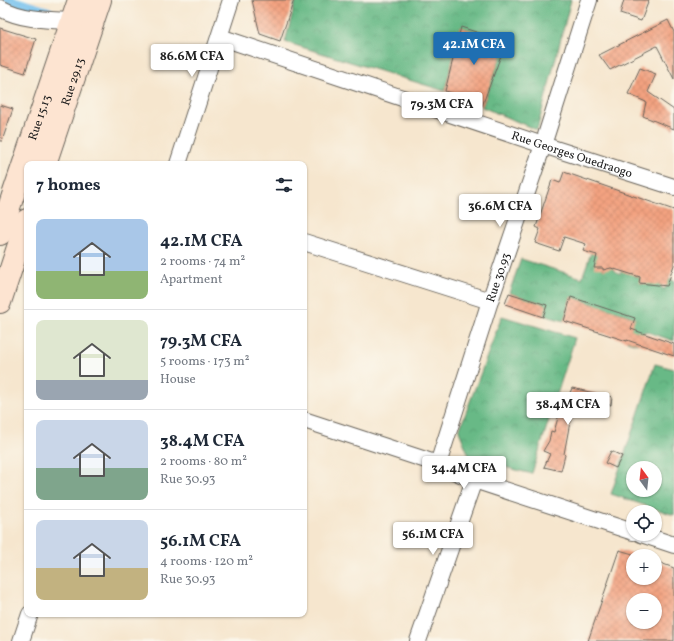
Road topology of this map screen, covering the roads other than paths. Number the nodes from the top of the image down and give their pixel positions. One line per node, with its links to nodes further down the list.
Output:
1 (79, 0): 6 (main road, Rue 15.13)
2 (100, 0): 10 (main road, Rue 29.13)
3 (231, 0): 7 (street)
4 (589, 0): 8 (street, Rue 30.93)
5 (0, 8): 6 (street)
6 (71, 21): 9 (main road, Rue 15.13)
7 (220, 37): 8 (street, Rue Georges Ouedraogo); 11 (street)
8 (543, 145): 13 (street, Rue Georges Ouedraogo); 17 (street, Rue 30.93)
9 (24, 161)
10 (46, 161)
11 (179, 161)
12 (24, 162): 15 (main road, Rue 15.13)
13 (674, 187)
14 (24, 229): 18 (main road)
15 (0, 234)
16 (307, 243): 17 (street)
17 (490, 301): 20 (street, Rue 30.93)
18 (0, 302)
19 (307, 421): 20 (street)
20 (438, 464): 21 (street)
21 (474, 480): 22 (street); 27 (street)
22 (626, 530)
23 (662, 541): 24 (street)
24 (674, 545)
25 (29, 617): 26 (street)
26 (21, 641)
27 (418, 641)

